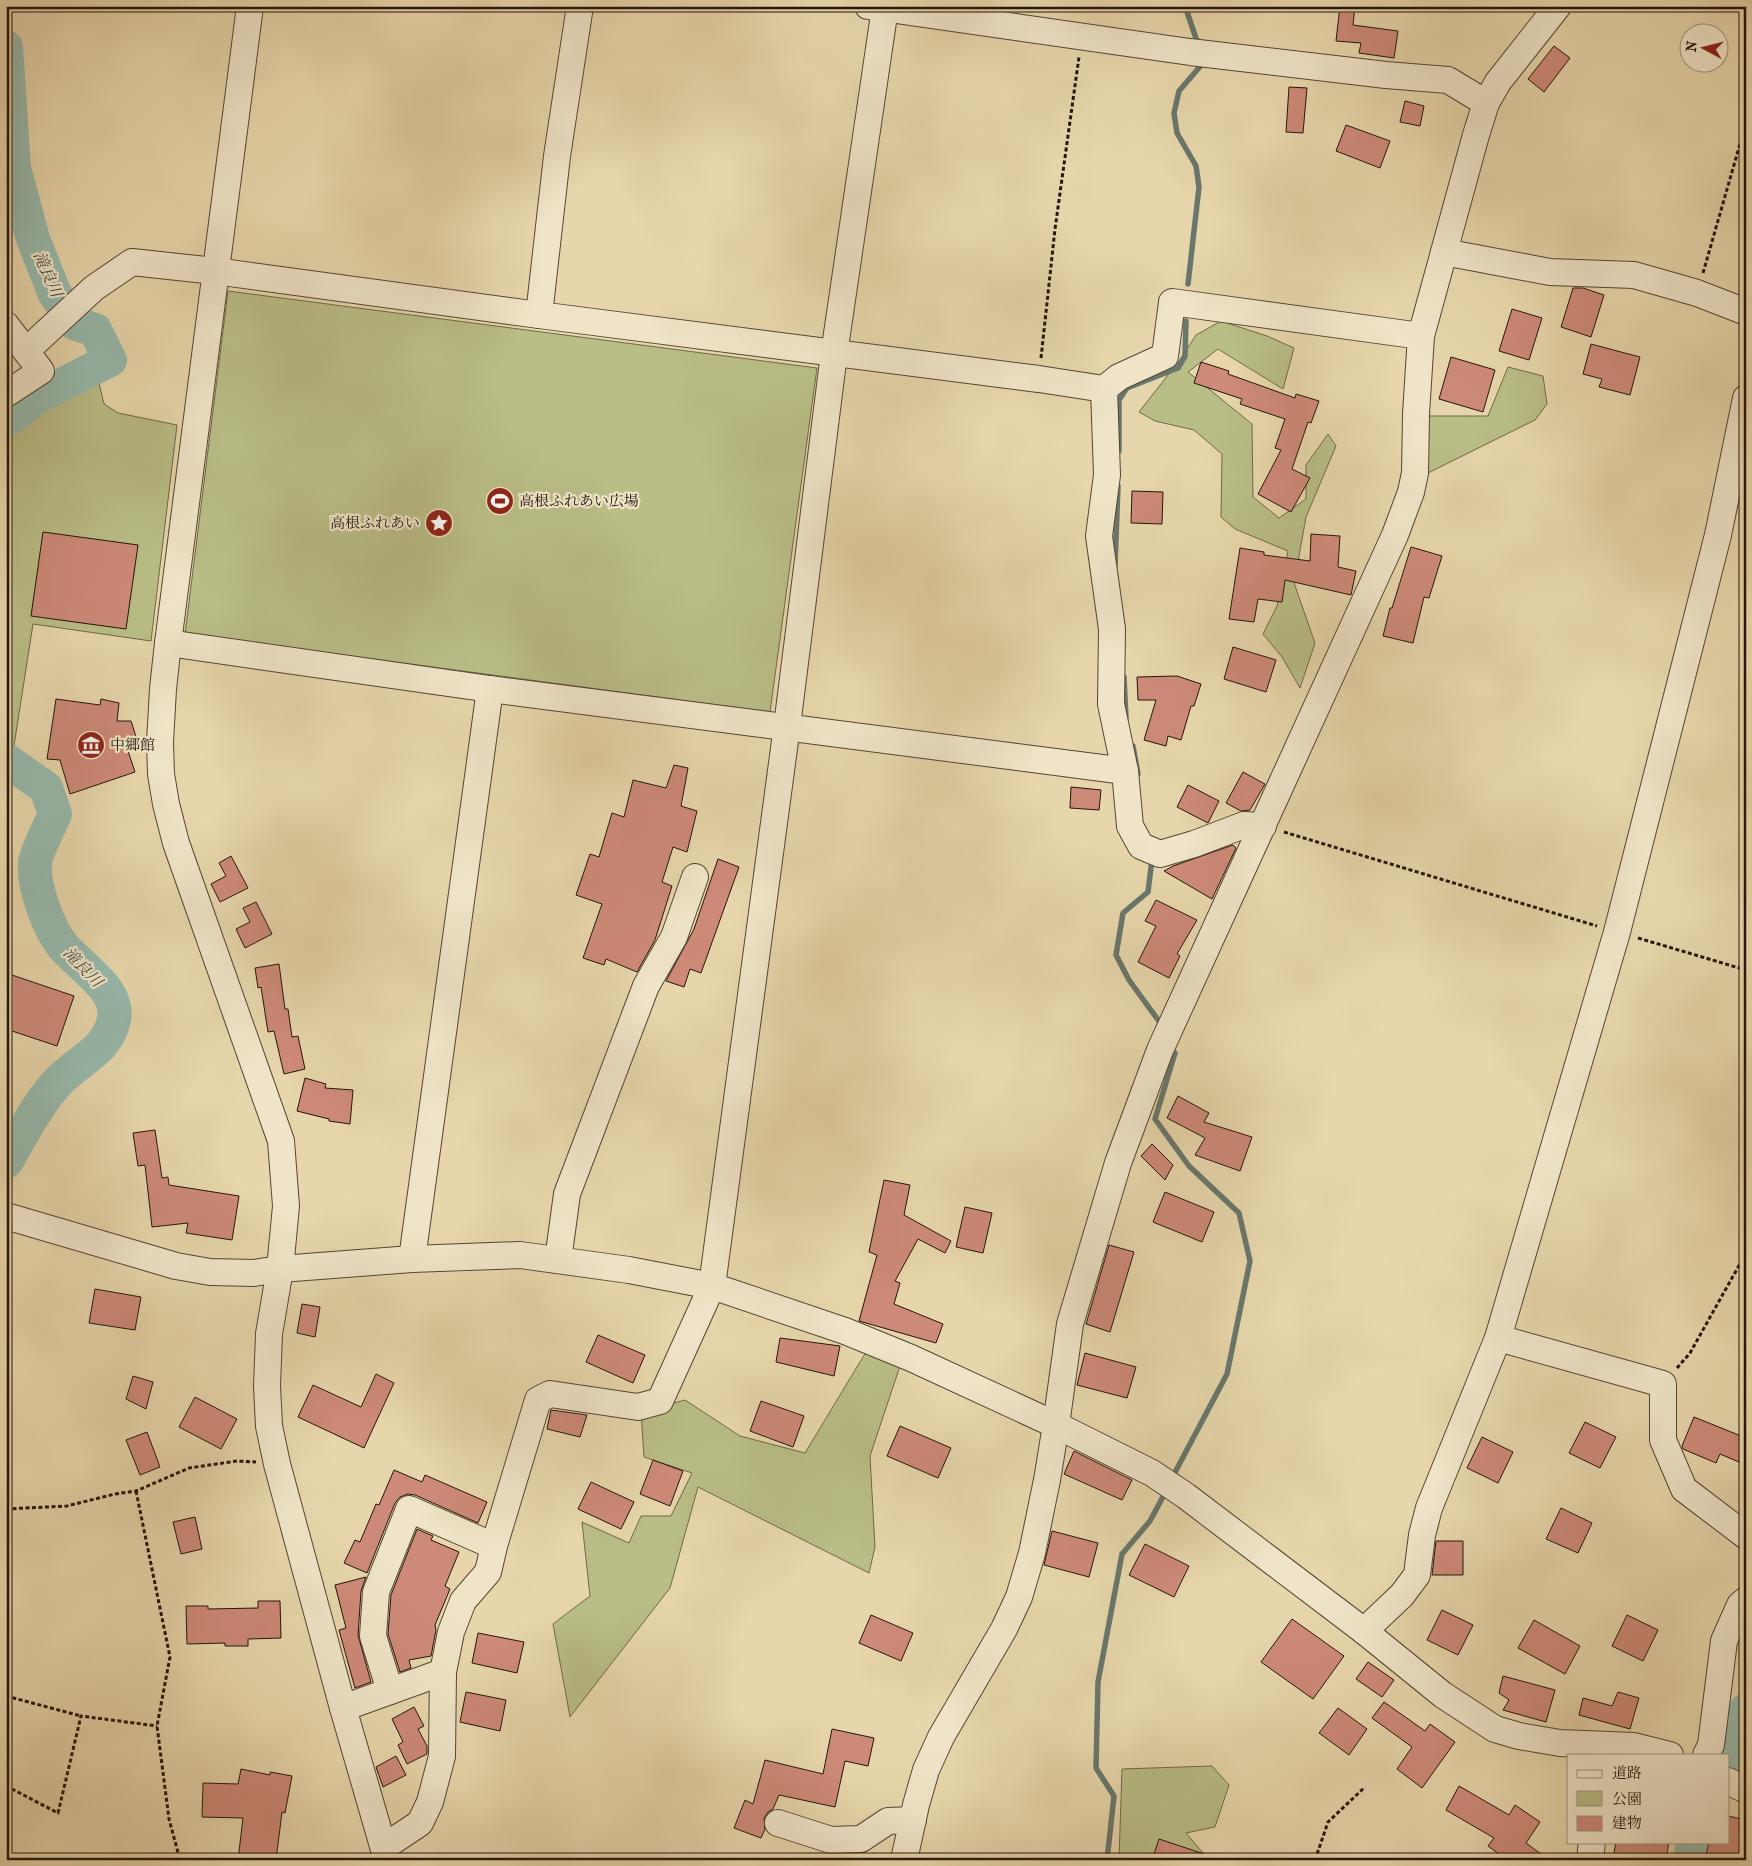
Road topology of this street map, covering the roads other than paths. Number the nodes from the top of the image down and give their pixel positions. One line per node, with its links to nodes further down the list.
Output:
1 (250, 6): 7 (street)
2 (580, 6): 9 (street)
3 (876, 7): 5 (street); 13 (street)
4 (1546, 12): 5 (street)
5 (1486, 103): 6 (street)
6 (1444, 252): 8 (street); 11 (street)
7 (215, 270): 9 (street); 12 (street); 17 (street)
8 (1746, 312)
9 (539, 316): 13 (street)
10 (6, 325): 12 (street)
11 (1421, 336): 14 (street); 21 (street)
12 (26, 351): 15 (street)
13 (834, 354): 14 (street); 19 (street)
14 (1104, 389): 20 (street)
15 (6, 394)
16 (1746, 398): 28 (street)
17 (168, 643): 18 (street); 26 (street)
18 (490, 689): 19 (street); 24 (street)
19 (787, 726): 20 (street); 27 (street)
20 (1125, 771): 21 (street)
21 (1263, 826): 29 (street)
22 (695, 877): 25 (street)
23 (6, 1216): 26 (street)
24 (412, 1259): 25 (street); 26 (street)
25 (558, 1260): 27 (street)
26 (280, 1268): 36 (street)
27 (712, 1286): 29 (street); 31 (street)
28 (1498, 1338): 30 (street); 33 (street)
29 (1056, 1425): 33 (street); 42 (street)
30 (1746, 1536)
31 (494, 1546): 34 (street); 35 (street)
32 (1746, 1600): 39 (street)
33 (1364, 1631): 37 (street)
34 (443, 1672): 35 (street); 45 (street)
35 (390, 1691): 36 (street)
36 (343, 1708): 45 (street)
37 (1606, 1750): 38 (street)
38 (1666, 1754)
39 (1706, 1754)
40 (1730, 1782): 41 (street)
41 (1746, 1790)
42 (913, 1820): 43 (street); 46 (street)
43 (778, 1823)
44 (1592, 1844): 47 (street)
45 (386, 1854)
46 (904, 1860)
47 (1590, 1860)

